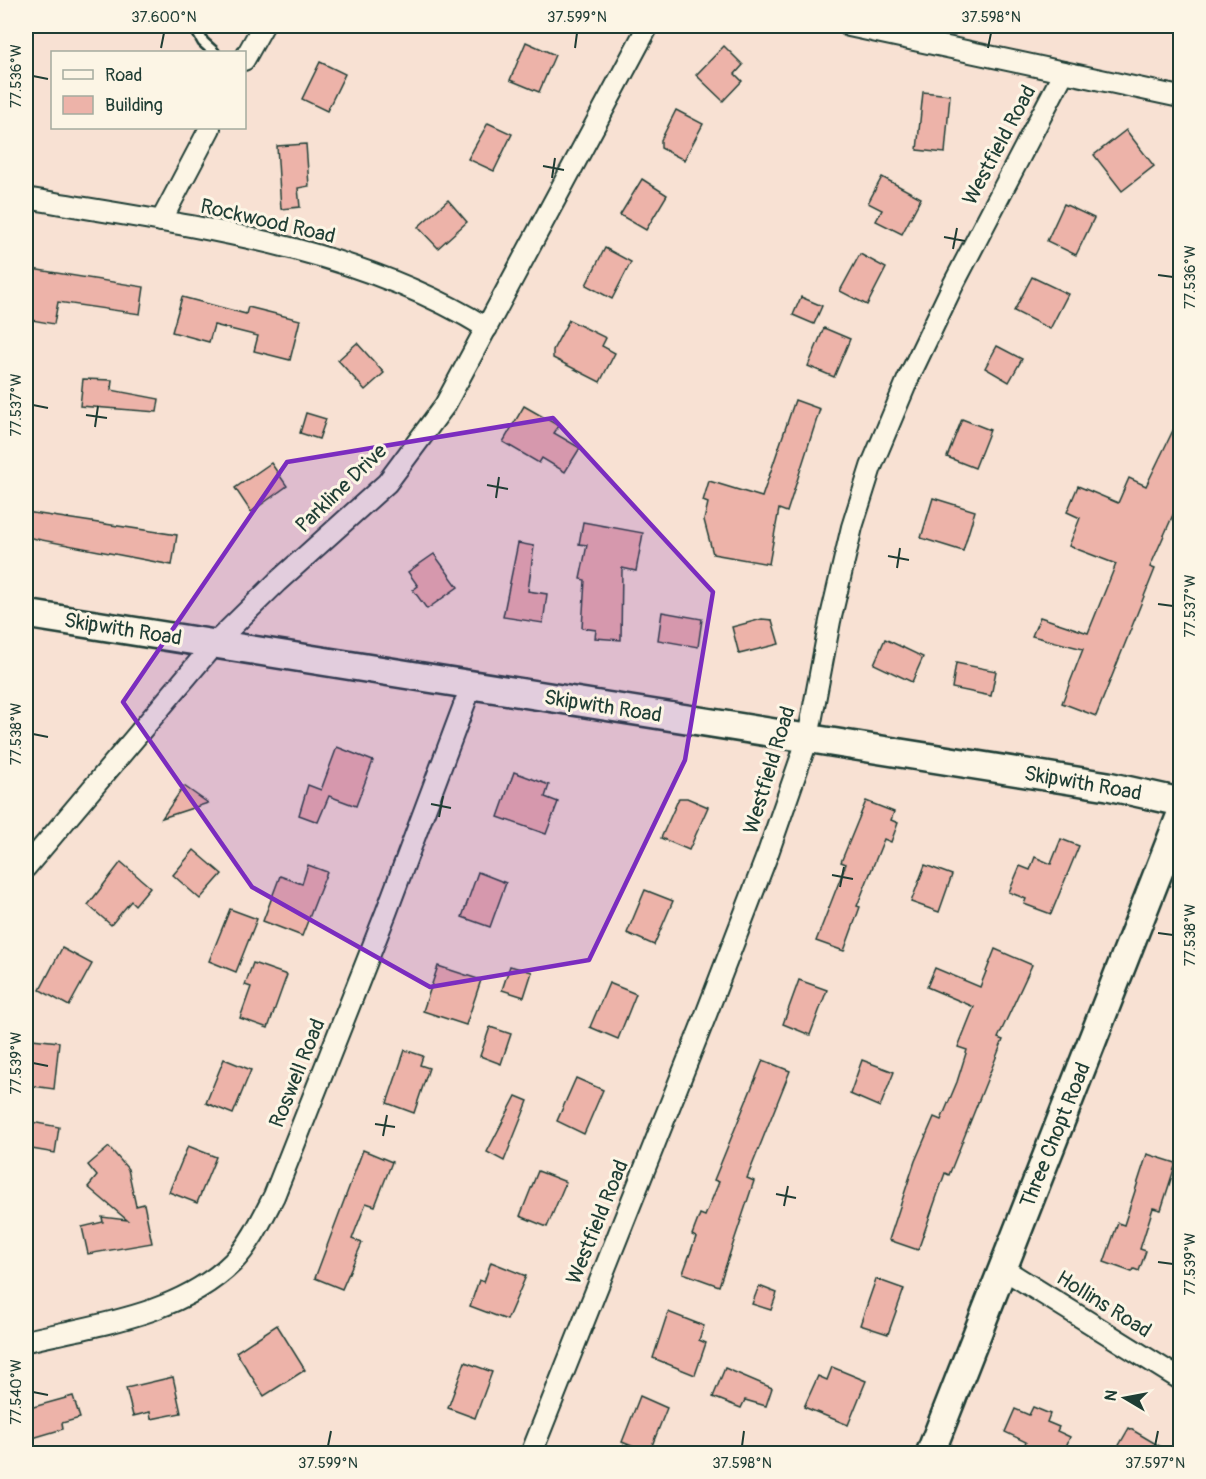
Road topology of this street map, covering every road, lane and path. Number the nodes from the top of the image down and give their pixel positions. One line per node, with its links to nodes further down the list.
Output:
1 (194, 26): 5 (lane)
2 (263, 26): 6 (street)
3 (648, 26): 12 (street, Parkline Drive)
4 (849, 26): 7 (street)
5 (213, 51)
6 (246, 56)
7 (1064, 72): 8 (street); 16 (street, Westfield Road)
8 (1180, 97)
9 (209, 129): 11 (street)
10 (26, 198): 11 (street, Rockwood Road)
11 (160, 222): 12 (street, Rockwood Road)
12 (487, 328): 14 (street, Parkline Drive)
13 (26, 614): 14 (main road, Skipwith Road)
14 (215, 643): 15 (main road, Skipwith Road); 19 (street, Parkline Drive)
15 (472, 684): 16 (main road, Skipwith Road); 21 (street, Roswell Road)
16 (808, 738): 17 (main road, Skipwith Road); 23 (street, Westfield Road)
17 (1180, 802)
18 (1180, 817): 20 (main road, Three Chopt Road)
19 (26, 867)
20 (1002, 1268): 22 (street, Hollins Road); 24 (main road, Three Chopt Road)
21 (26, 1341)
22 (1180, 1379)
23 (531, 1454)
24 (930, 1454)

